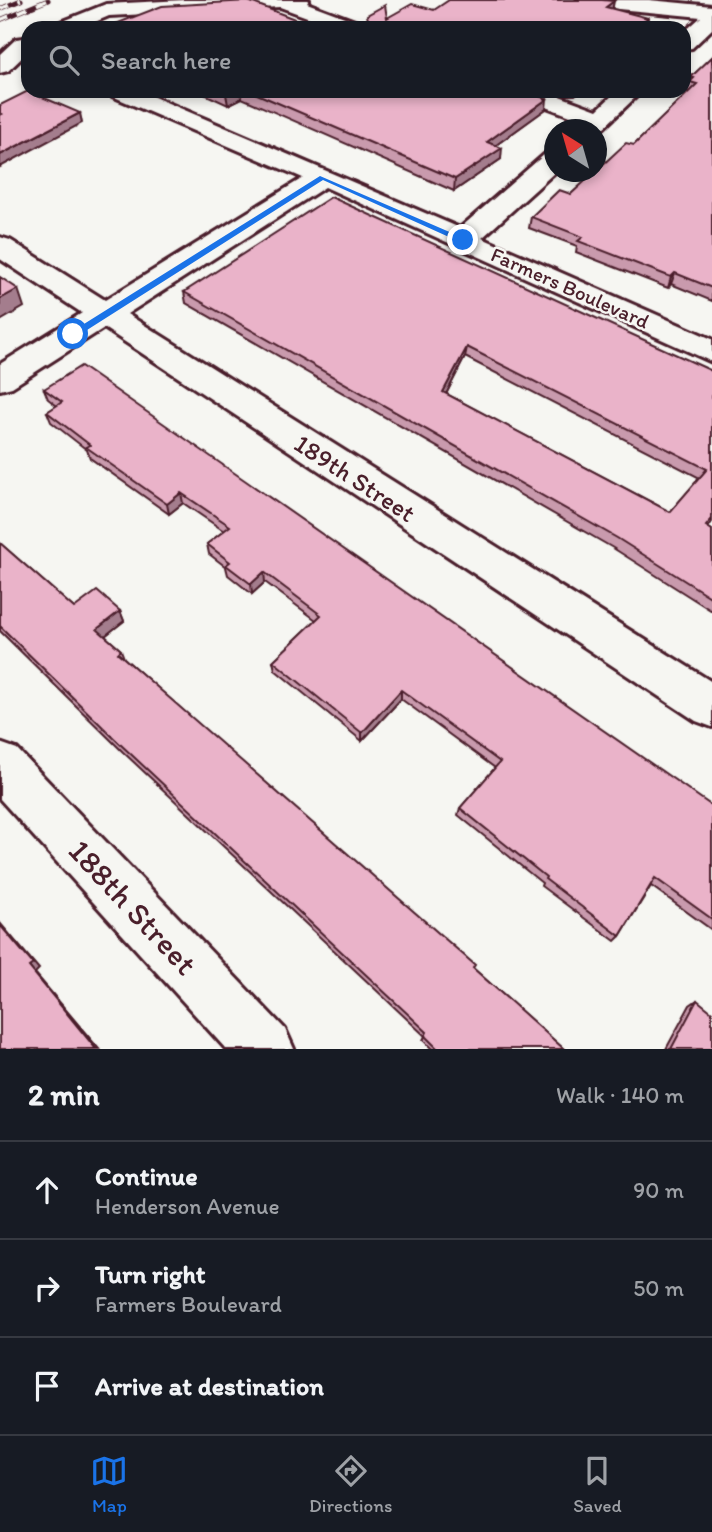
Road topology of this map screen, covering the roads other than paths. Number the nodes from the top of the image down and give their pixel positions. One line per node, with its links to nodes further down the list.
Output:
1 (125, 0): 5 (street)
2 (299, 0): 4 (street)
3 (587, 0): 6 (street)
4 (282, 1): 5 (street); 9 (street)
5 (106, 10): 8 (street)
6 (712, 12)
7 (712, 18): 10 (street)
8 (80, 21)
9 (336, 21)
10 (691, 37)
11 (0, 45): 12 (street)
12 (21, 45)
13 (21, 50): 14 (street)
14 (0, 66)
15 (137, 98): 21 (street, Farmers Boulevard)
16 (540, 98): 18 (street)
17 (623, 98): 19 (street)
18 (584, 119)
19 (600, 119)
20 (544, 169): 22 (street)
21 (323, 177): 22 (street, Farmers Boulevard); 24 (street)
22 (463, 240): 25 (street, Farmers Boulevard)
23 (0, 246): 24 (street, 189th Street)
24 (104, 316): 26 (street); 27 (street, 189th Street)
25 (712, 351)
26 (0, 379)
27 (712, 707)
28 (0, 765): 29 (street, 188th Street)
29 (265, 1049)

